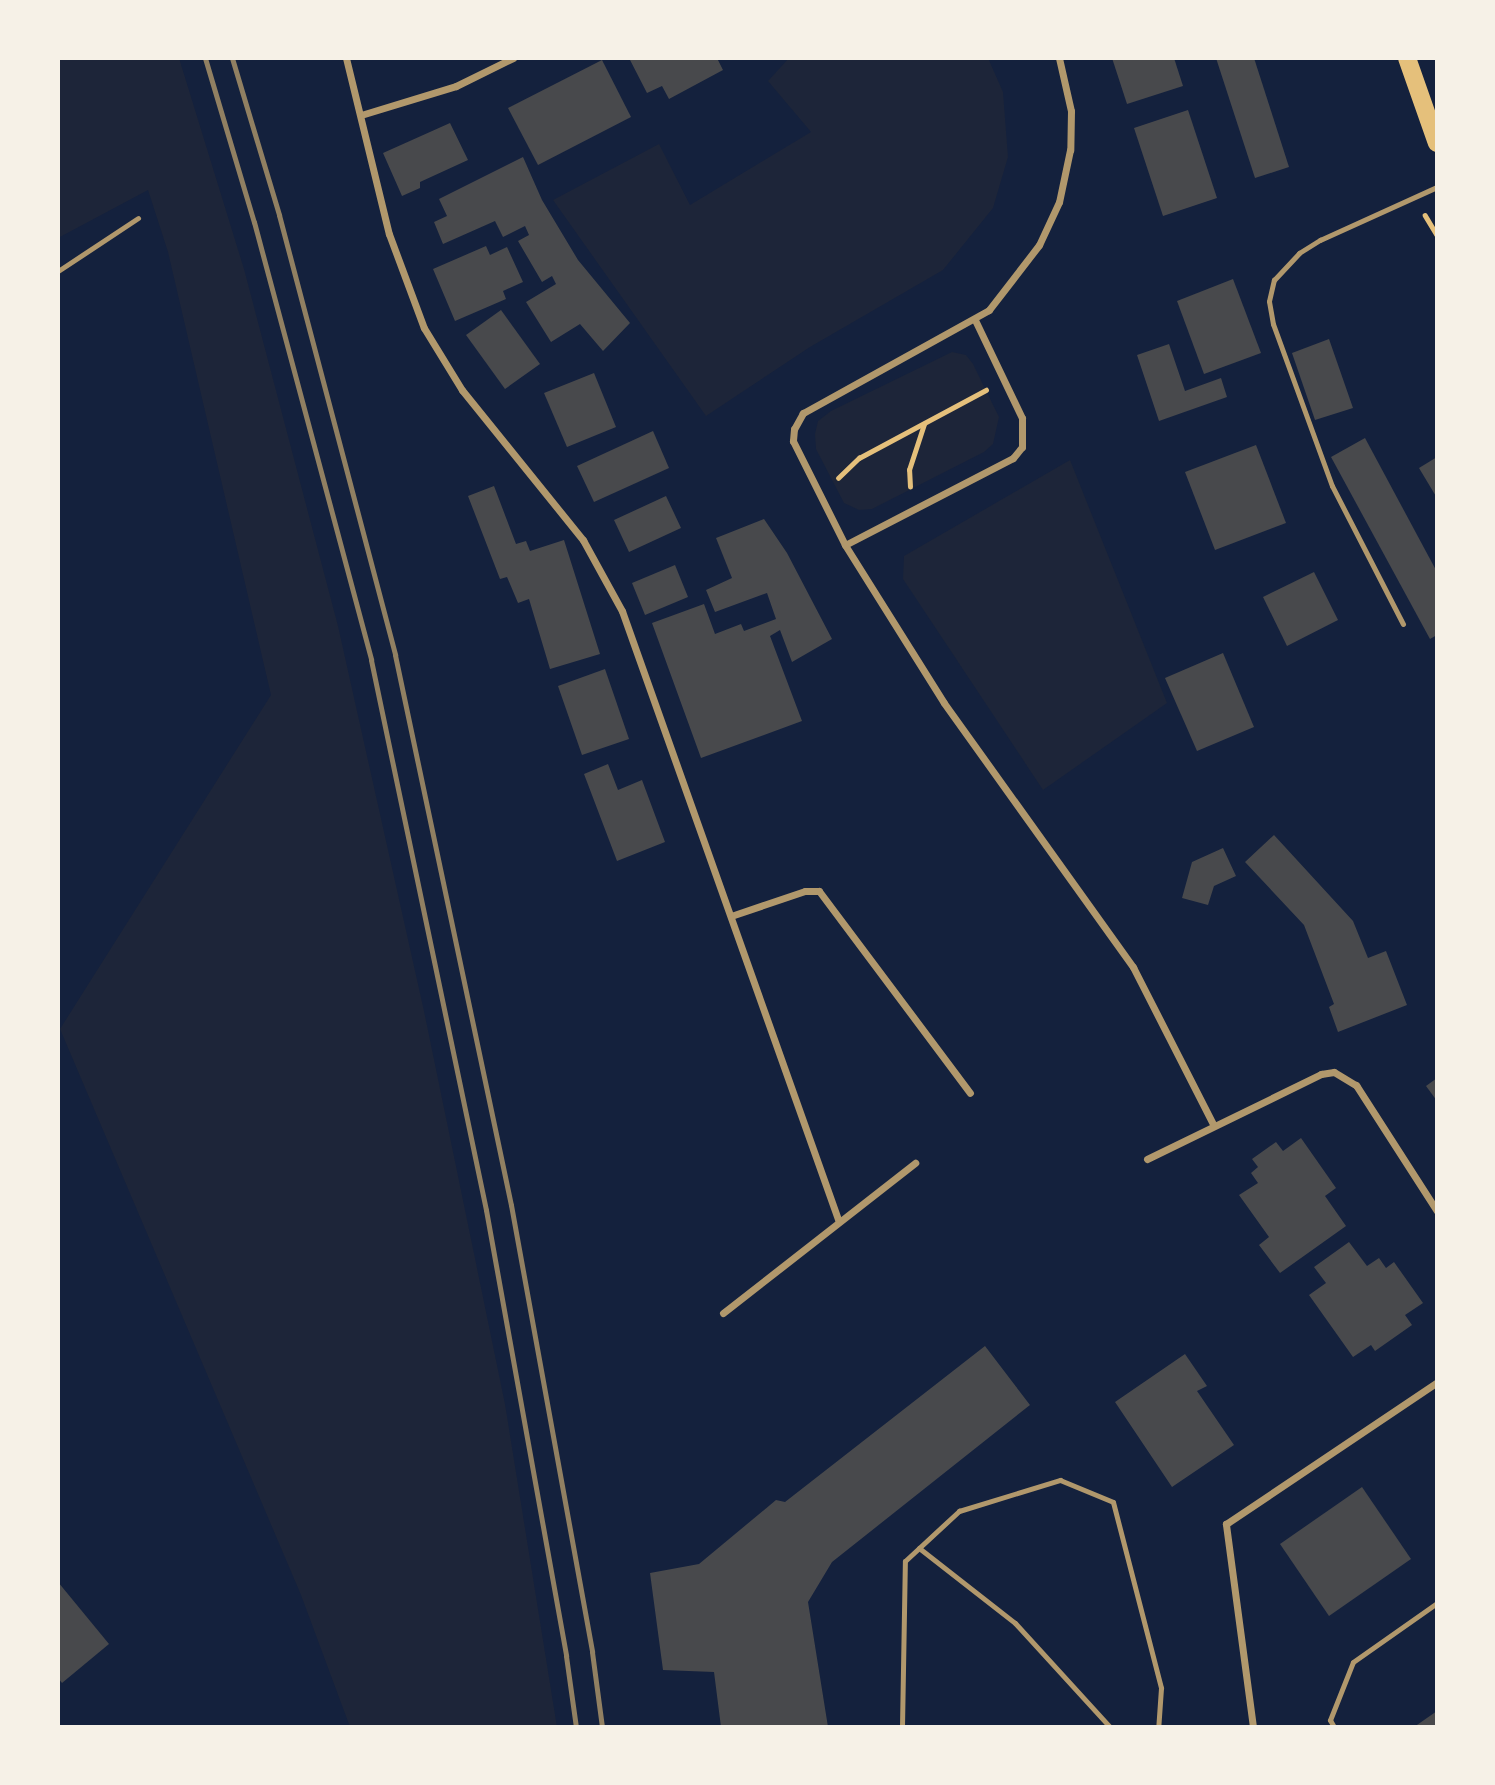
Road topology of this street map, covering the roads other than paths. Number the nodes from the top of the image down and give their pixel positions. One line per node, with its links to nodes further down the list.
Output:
1 (346, 58): 5 (street)
2 (513, 58): 5 (street)
3 (1059, 58): 10 (street)
4 (1406, 58): 6 (main road)
5 (361, 115): 13 (street)
6 (1437, 143)
7 (1437, 187): 12 (lane)
8 (138, 218): 9 (lane)
9 (58, 271)
10 (975, 320): 11 (street); 11 (street)
11 (845, 545): 15 (street)
12 (1403, 624)
13 (731, 916): 14 (street); 19 (street)
14 (970, 1093)
15 (1214, 1126): 16 (street); 18 (street)
16 (1147, 1159)
17 (915, 1163): 19 (street)
18 (1437, 1211)
19 (839, 1222): 20 (street)
20 (723, 1313)
21 (1437, 1382): 27 (street)
22 (919, 1548): 24 (lane); 25 (lane); 26 (lane)
23 (1437, 1603): 28 (lane)
24 (902, 1727)
25 (1110, 1727)
26 (1158, 1727)
27 (1253, 1727)
28 (1334, 1727)

